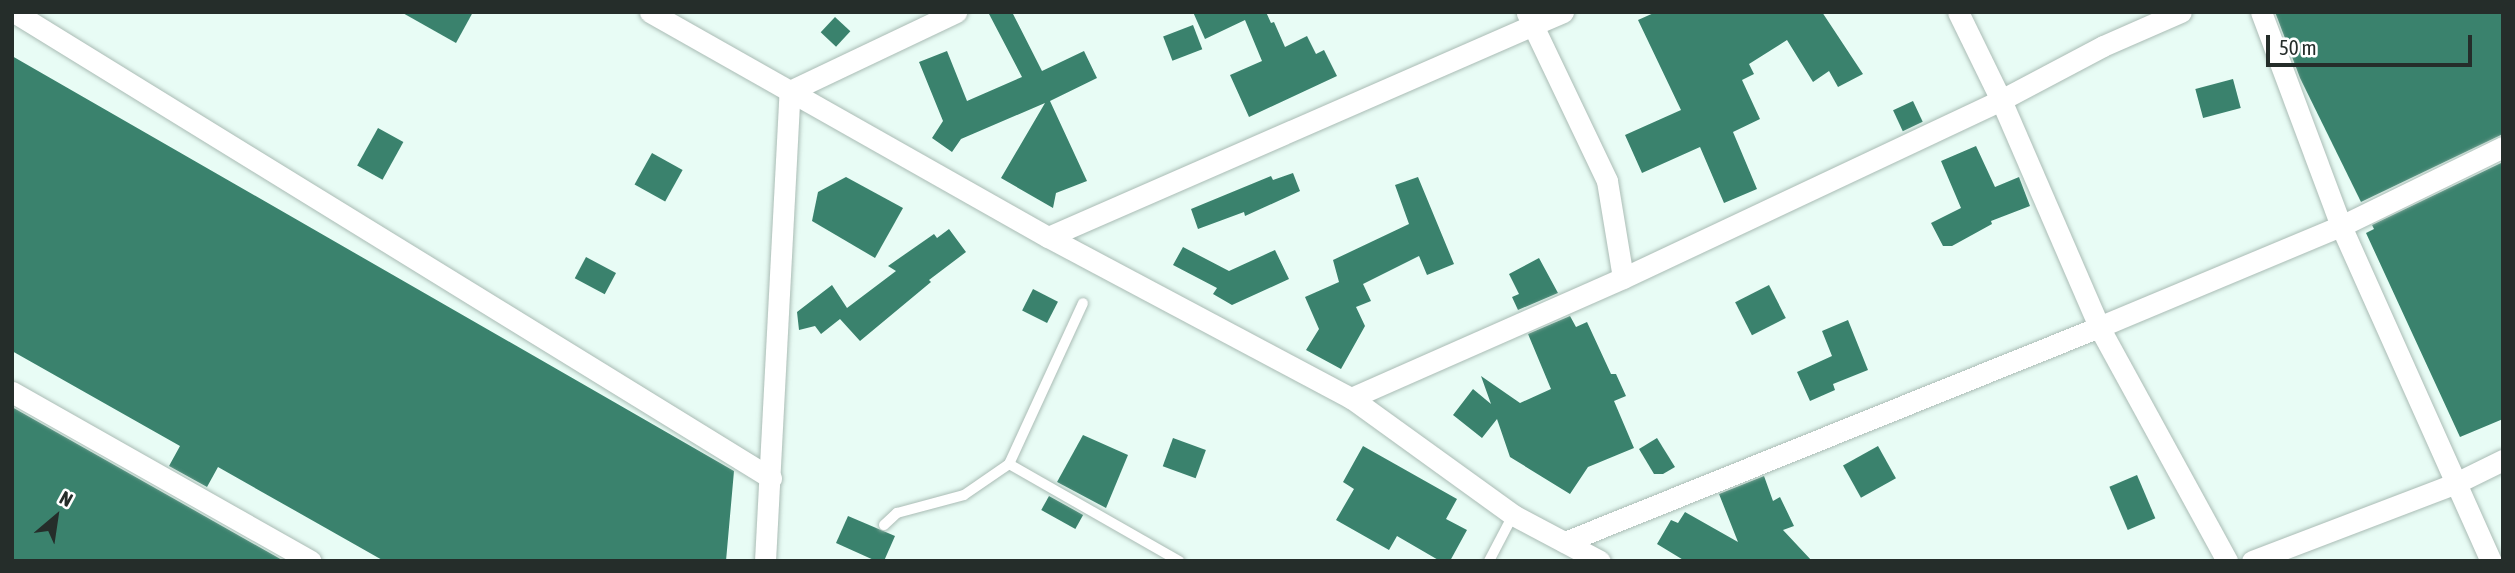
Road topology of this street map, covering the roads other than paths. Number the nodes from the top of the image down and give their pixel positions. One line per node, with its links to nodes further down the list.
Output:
1 (14, 12): 21 (street)
2 (650, 12): 9 (street)
3 (956, 12): 9 (street)
4 (1563, 12): 8 (street)
5 (1958, 12): 10 (street)
6 (2181, 12): 10 (street)
7 (2261, 12): 12 (street)
8 (1530, 18): 13 (street); 14 (street)
9 (790, 91): 13 (street); 21 (street)
10 (2001, 100): 14 (street); 16 (street)
11 (2503, 147): 12 (street)
12 (2342, 226): 16 (street); 22 (street)
13 (1048, 237): 18 (street)
14 (1623, 278): 18 (street)
15 (1083, 303): 20 (lane)
16 (2099, 327): 25 (street); 31 (street)
17 (12, 392): 26 (street)
18 (1351, 398): 23 (street)
19 (2503, 460): 22 (street)
20 (1010, 464): 24 (lane); 28 (lane)
21 (771, 478): 27 (street)
22 (2454, 484): 32 (street); 33 (street)
23 (1513, 515): 25 (street); 29 (lane)
24 (884, 525)
25 (1565, 542): 30 (street)
26 (311, 561)
27 (765, 561)
28 (1179, 561)
29 (1489, 561)
30 (1600, 561)
31 (2227, 561)
32 (2252, 561)
33 (2491, 561)

